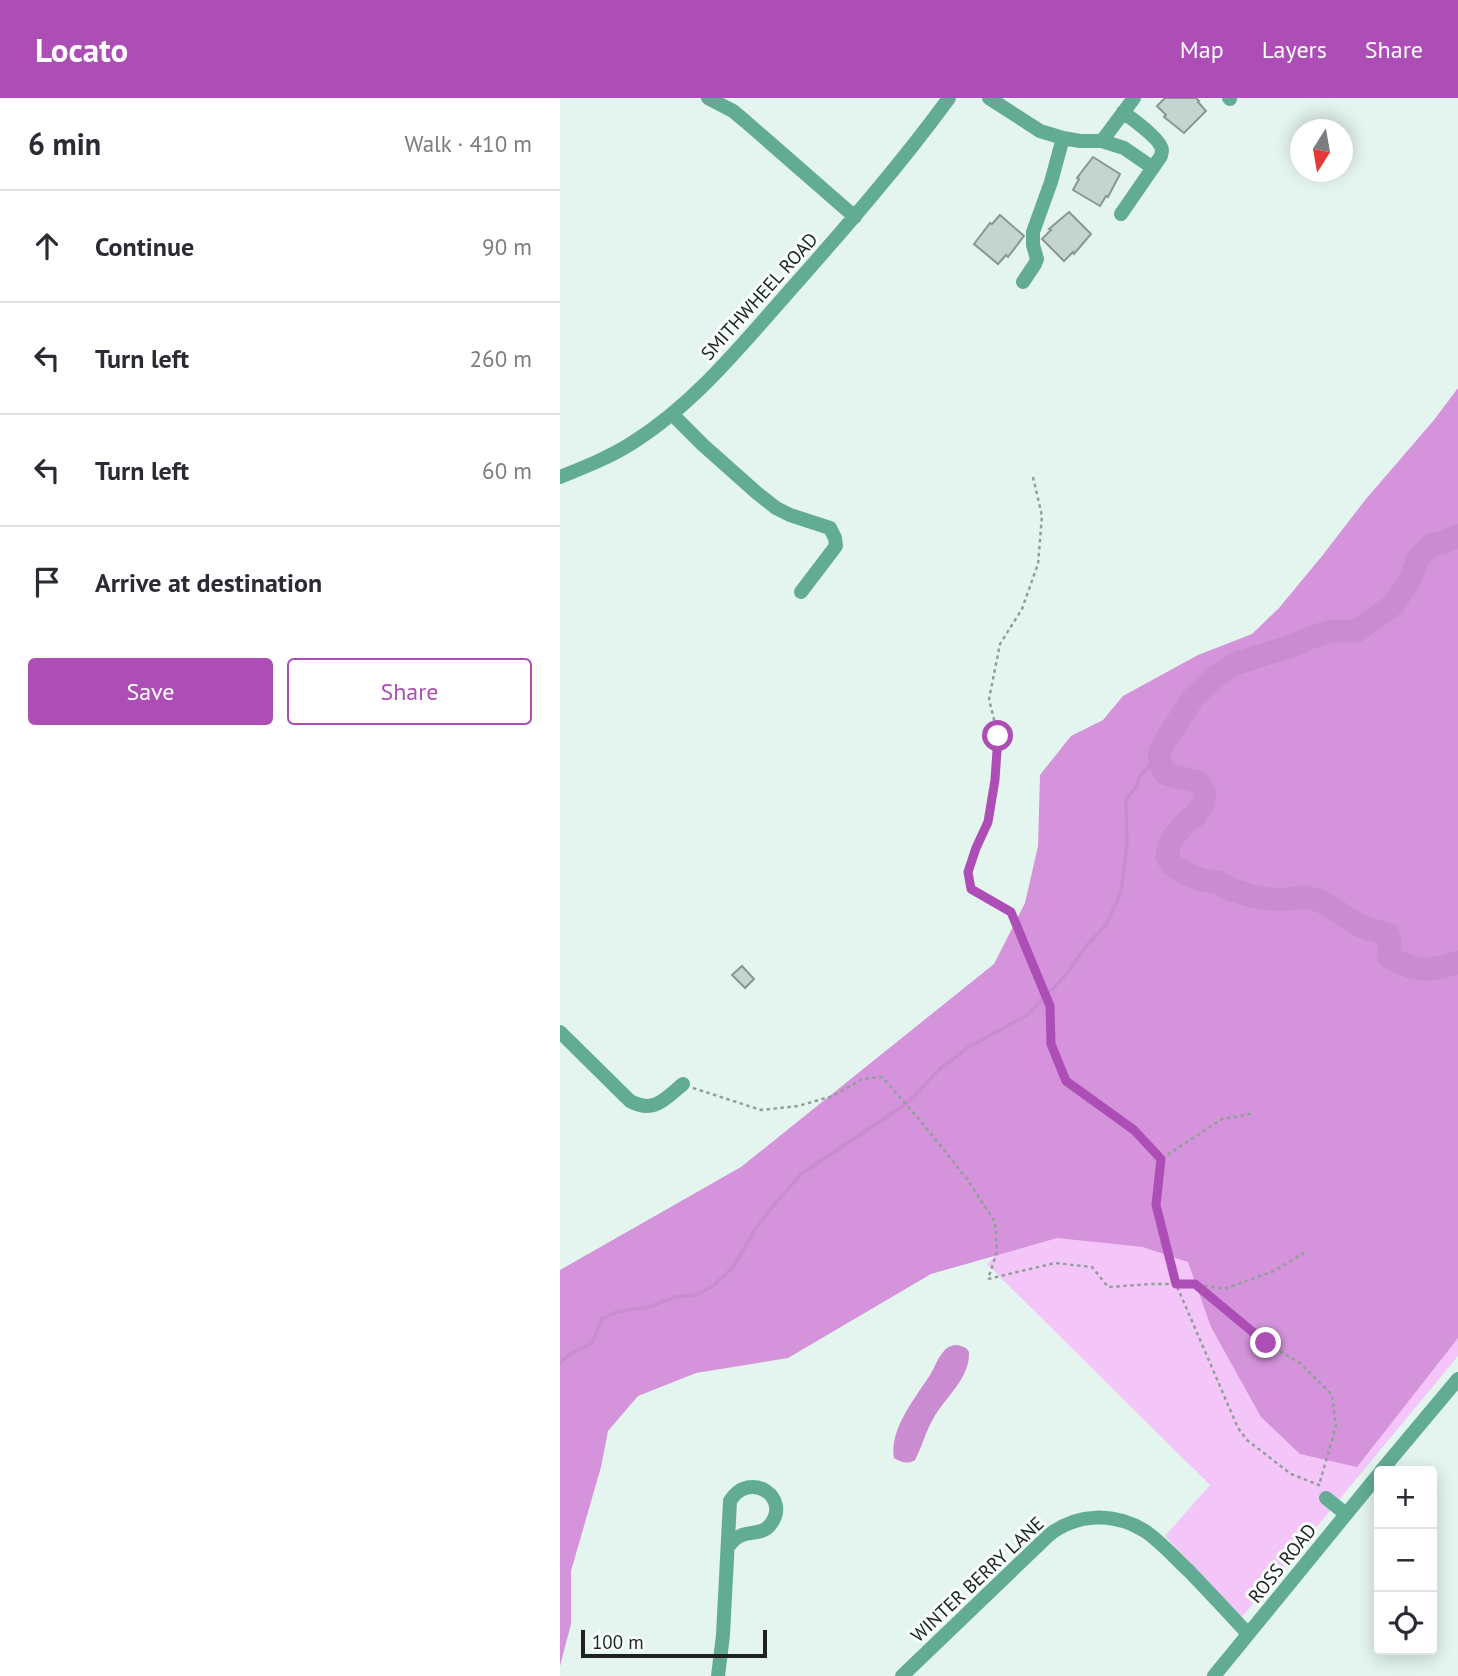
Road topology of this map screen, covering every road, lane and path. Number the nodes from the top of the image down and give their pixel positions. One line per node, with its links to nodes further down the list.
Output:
1 (708, 98): 10 (street)
2 (950, 98): 10 (street, SMITHWHEEL ROAD)
3 (989, 98): 6 (street)
4 (1134, 98): 5 (street)
5 (1123, 112): 7 (street); 8 (street)
6 (1063, 138): 7 (street); 11 (street)
7 (1102, 141): 8 (street)
8 (1153, 168): 9 (street)
9 (1121, 214)
10 (855, 216): 12 (street, SMITHWHEEL ROAD)
11 (1023, 282)
12 (672, 414): 13 (street, SMITHWHEEL ROAD); 15 (street)
13 (560, 477)
14 (1033, 477): 19 (path)
15 (801, 592)
16 (560, 1032): 17 (street)
17 (683, 1084): 21 (path)
18 (1251, 1114): 19 (path)
19 (1161, 1159): 21 (path)
20 (1305, 1252): 22 (path)
21 (1176, 1284): 22 (path); 26 (path)
22 (1195, 1284): 26 (path)
23 (1458, 1379): 24 (street, ROSS ROAD)
24 (1386, 1466)
25 (1374, 1480): 28 (street, ROSS ROAD)
26 (1319, 1485): 27 (path)
27 (1326, 1498): 28 (street)
28 (1346, 1514): 30 (street, ROSS ROAD)
29 (728, 1547): 29 (street); 31 (street)
30 (1248, 1634): 32 (street, WINTER BERRY LANE); 33 (street, ROSS ROAD)
31 (718, 1676)
32 (902, 1676)
33 (1214, 1676)

